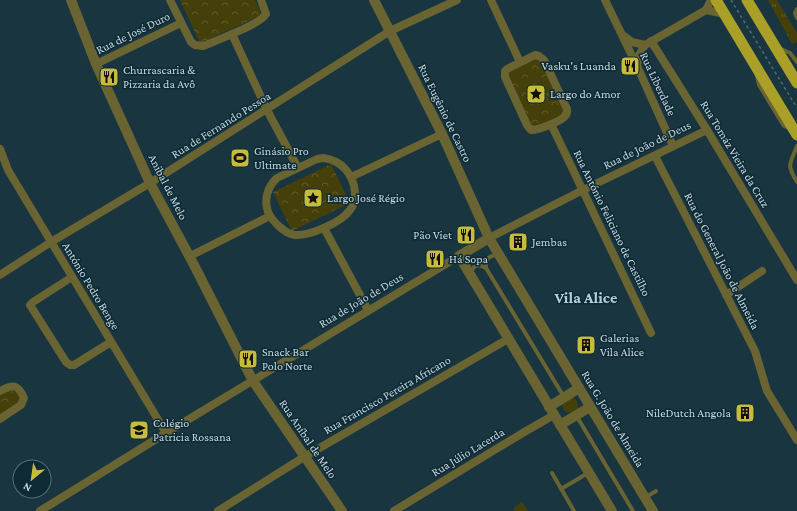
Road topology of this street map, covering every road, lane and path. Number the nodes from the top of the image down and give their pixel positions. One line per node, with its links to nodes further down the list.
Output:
1 (71, 0): 24 (street, Anibal de Melo)
2 (170, 0): 16 (street)
3 (261, 0): 19 (street)
4 (374, 0): 17 (street, Rua Eugênio de Castro)
5 (457, 0): 17 (street, Rua de Fernando Pessoa)
6 (491, 0): 22 (street)
7 (605, 0): 18 (street, Rua Liberdade)
8 (710, 0): 13 (street)
9 (716, 0): 14 (highway)
10 (731, 0): 27 (path)
11 (747, 0): 21 (highway)
12 (797, 9): 15 (lane)
13 (706, 10): 14 (street); 20 (street)
14 (725, 14): 31 (highway)
15 (797, 18)
16 (181, 22): 19 (street); 24 (street, Rua de José Duro)
17 (390, 31): 28 (street, Rua de Fernando Pessoa); 32 (street, Rua Eugênio de Castro)
18 (621, 32): 20 (street); 25 (street, Rua Liberdade)
19 (232, 34): 28 (street)
20 (648, 43): 25 (street); 30 (street, Rua Tomáz Vieira da Cruz)
21 (774, 46): 23 (lane); 26 (highway)
22 (520, 62): 29 (street); 29 (street)
23 (797, 62)
24 (96, 64): 40 (street, Anibal de Melo)
25 (637, 66): 33 (street, Rua Liberdade)
26 (797, 84)
27 (797, 108)
28 (267, 110): 37 (street); 40 (street, Rua de Fernando Pessoa)
29 (551, 124): 41 (street, Rua António Feliciano de Castilho)
30 (707, 130): 33 (street, Rua de João de Deus); 54 (street, Rua Tomáz Vieira da Cruz)
31 (795, 132)
32 (442, 134): 38 (street); 44 (street, Rua Eugênio de Castro)
33 (673, 146): 36 (street, Rua de João de Deus)
34 (797, 146): 39 (lane)
35 (0, 149): 45 (street, António Pedro Benge)
36 (655, 156): 41 (street, Rua de João de Deus); 55 (street, Rua do General João de Almeida)
37 (298, 168): 38 (street); 42 (street)
38 (352, 177): 43 (street)
39 (797, 182)
40 (150, 183): 45 (street, Rua de Fernando Pessoa); 47 (street, Anibal de Melo)
41 (582, 190): 44 (street, Rua de João de Deus); 57 (street, Rua António Feliciano de Castilho)
42 (270, 216): 43 (street); 47 (street)
43 (324, 228): 56 (street)
44 (489, 238): 46 (street, Rua G. João de Almeida); 48 (street, Rua de João de Deus)
45 (51, 242): 51 (street, Rua de Fernando Pessoa); 52 (street, António Pedro Benge)
46 (499, 255): 49 (lane); 61 (street, Rua G. João de Almeida)
47 (190, 256): 60 (street, Anibal de Melo)
48 (459, 256): 53 (street); 56 (street, Rua de João de Deus)
49 (486, 268): 53 (lane); 63 (lane)
50 (762, 271): 55 (street)
51 (0, 275)
52 (72, 277): 59 (street, António Pedro Benge); 59 (street)
53 (471, 277): 58 (street)
54 (797, 280)
55 (726, 295): 70 (street, Rua do General João de Almeida)
56 (368, 310): 60 (street, Rua de João de Deus)
57 (651, 333)
58 (508, 339): 65 (street); 71 (street, Rua Francisco Pereira Africano)
59 (111, 342): 69 (street, António Pedro Benge)
60 (253, 381): 69 (street, Rua de João de Deus); 71 (street, Rua Aníbal de Melo)
61 (580, 388): 63 (street); 64 (street, Rua G. João de Almeida)
62 (0, 391): 67 (street)
63 (565, 398): 65 (street)
64 (590, 407): 66 (street); 76 (street, Rua G. João de Almeida)
65 (552, 411): 68 (street); 80 (street, Rua Júlio Lacerda)
66 (576, 415): 68 (street); 83 (lane)
67 (0, 419)
68 (560, 425): 73 (street)
69 (166, 433): 77 (street, Rua de João de Deus)
70 (797, 440)
71 (304, 457): 78 (street, Rua Francisco Pereira Africano); 79 (street, Rua Aníbal de Melo)
72 (552, 473): 74 (lane)
73 (589, 473): 74 (lane); 82 (street)
74 (561, 489): 81 (lane)
75 (656, 491): 76 (lane)
76 (645, 498): 84 (street, Rua G. João de Almeida)
77 (40, 511)
78 (218, 511)
79 (342, 511)
80 (394, 511)
81 (574, 511)
82 (612, 511)
83 (633, 511)
84 (653, 511)

